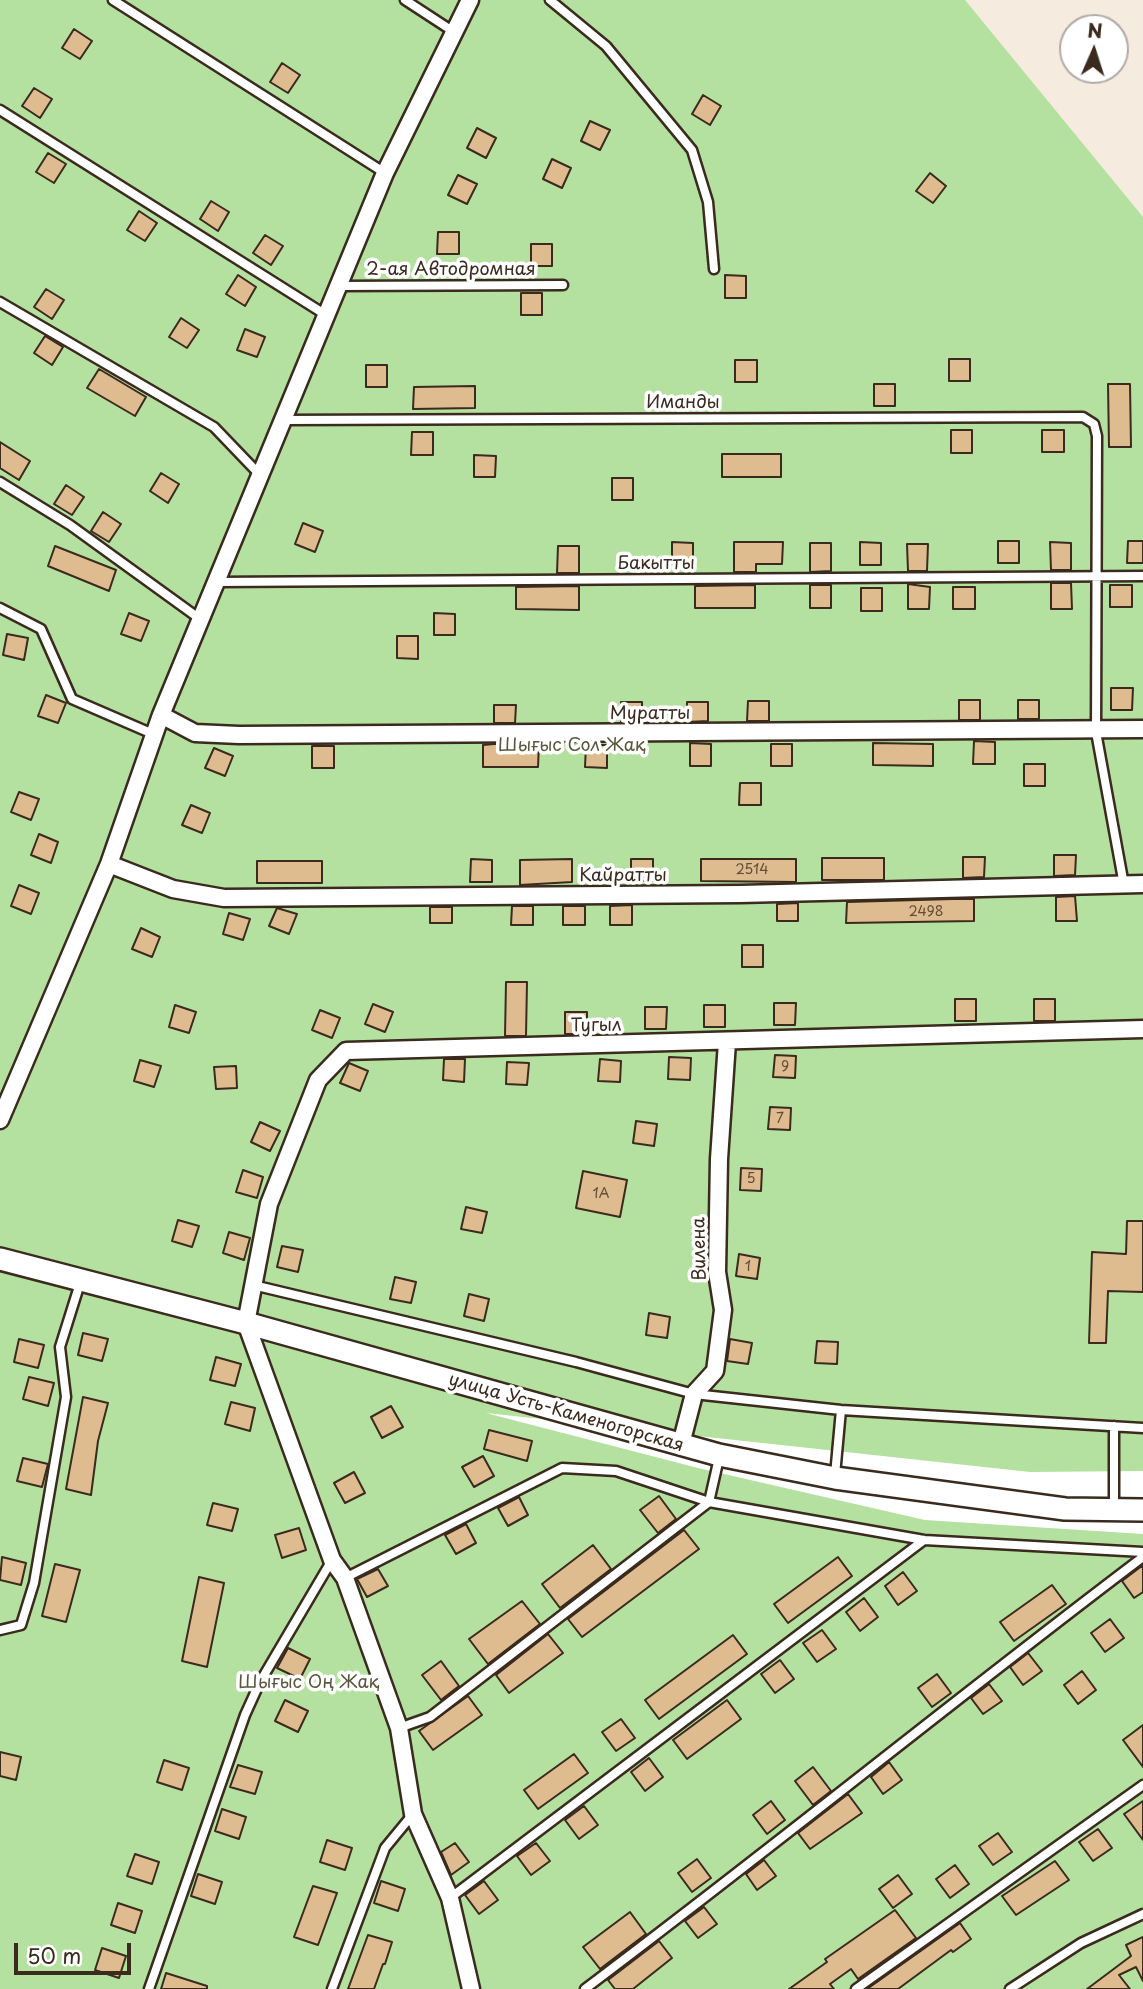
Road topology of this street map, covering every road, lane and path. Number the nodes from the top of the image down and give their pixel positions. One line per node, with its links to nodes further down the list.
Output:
1 (113, 0): 7 (lane)
2 (405, 0): 5 (lane)
3 (470, 0): 5 (street)
4 (550, 0): 8 (lane)
5 (454, 32): 7 (street)
6 (0, 110): 12 (lane)
7 (385, 173): 10 (street)
8 (714, 269)
9 (563, 285): 10 (lane, 2-ая Автодромная)
10 (338, 286): 12 (street)
11 (0, 302): 14 (lane)
12 (326, 315): 13 (street)
13 (283, 420): 14 (street); 16 (lane, Иманды)
14 (260, 475): 18 (street)
15 (0, 482): 20 (lane)
16 (1097, 576): 17 (lane); 18 (lane, Бакытты); 23 (lane)
17 (1143, 576)
18 (216, 582): 20 (street)
19 (0, 608): 24 (lane)
20 (200, 619): 21 (street)
21 (161, 715): 23 (street, Муратты); 24 (street)
22 (1143, 729): 23 (street, Муратты)
23 (1096, 732): 27 (lane)
24 (153, 734): 25 (street)
25 (109, 864): 27 (street, Кайратты); 30 (street)
26 (1143, 884): 27 (street, Кайратты)
27 (1124, 885)
28 (1143, 1029): 29 (street, Тугыл)
29 (727, 1042): 33 (street, Тугыл); 35 (street, Вилена)
30 (0, 1120)
31 (0, 1259): 32 (street, улица Усть-Каменогорская)
32 (81, 1280): 34 (street, улица Усть-Каменогорская); 49 (lane)
33 (253, 1285): 34 (street, Тугыл); 35 (lane)
34 (246, 1323): 39 (street, улица Усть-Каменогорская); 47 (street)
35 (694, 1394): 36 (lane); 39 (street, Вилена)
36 (841, 1410): 37 (lane); 41 (lane)
37 (1114, 1426): 38 (lane); 43 (lane)
38 (1143, 1429)
39 (681, 1444): 40 (street, улица Усть-Каменогорская)
40 (719, 1455): 41 (street, улица Усть-Каменогорская); 42 (lane)
41 (835, 1478): 43 (street, улица Усть-Каменогорская)
42 (709, 1502): 45 (lane); 48 (lane); 50 (lane)
43 (1114, 1510): 44 (street, улица Усть-Каменогорская)
44 (1143, 1510)
45 (924, 1540): 46 (lane); 53 (lane)
46 (1143, 1554): 58 (lane)
47 (332, 1560): 48 (street); 55 (lane)
48 (345, 1578): 50 (street)
49 (0, 1630)
50 (399, 1728): 52 (street)
51 (1143, 1785): 59 (lane)
52 (412, 1814): 53 (street); 56 (lane)
53 (450, 1898): 57 (street)
54 (1143, 1914): 60 (lane)
55 (149, 1989)
56 (332, 1989)
57 (471, 1989)
58 (585, 1989)
59 (856, 1989)
60 (1010, 1989)

